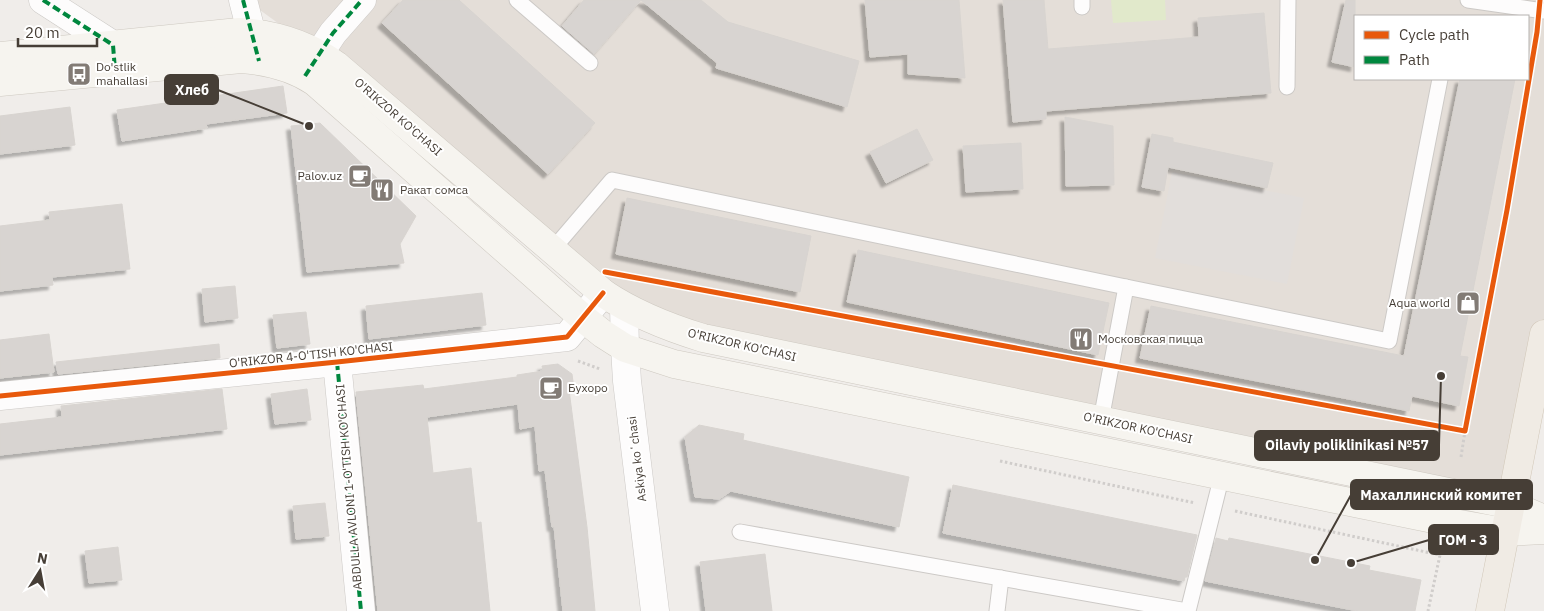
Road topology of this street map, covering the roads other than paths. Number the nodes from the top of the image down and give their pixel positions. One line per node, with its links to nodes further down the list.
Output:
1 (43, 0): 11 (street)
2 (243, 0): 8 (street)
3 (362, 0): 9 (street)
4 (516, 0): 13 (lane)
5 (1288, 0): 17 (lane)
6 (1468, 0): 7 (lane)
7 (1544, 11)
8 (252, 33): 9 (main road, O'RIKZOR KO'CHASI); 11 (main road, O'RIKZOR KO'CHASI); 12 (street)
9 (319, 53): 14 (street); 18 (main road, O'RIKZOR KO'CHASI)
10 (0, 56): 11 (main road, O'RIKZOR KO'CHASI)
11 (114, 58): 12 (main road, O'RIKZOR KO'CHASI); 16 (main road, O'RIKZOR KO'CHASI)
12 (259, 61): 14 (main road, O'RIKZOR KO'CHASI)
13 (590, 63)
14 (305, 76): 21 (main road, O'RIKZOR KO'CHASI)
15 (1440, 80): 19 (lane)
16 (0, 82)
17 (1287, 86)
18 (553, 249): 19 (lane); 20 (main road, O'RIKZOR KO'CHASI)
19 (1126, 287): 26 (lane)
20 (614, 300): 21 (street, O'RIKZOR 4-O'TISH KO'CHASI); 23 (street, Askiya koʻchasi); 26 (main road, O'RIKZOR KO'CHASI)
21 (583, 318): 23 (main road, O'RIKZOR KO'CHASI); 24 (street, O'RIKZOR 4-O'TISH KO'CHASI)
22 (1544, 334): 28 (main road)
23 (624, 348): 27 (main road, O'RIKZOR KO'CHASI); 35 (street, Askiya koʻchasi)
24 (337, 362): 25 (street, O'RIKZOR 4-O'TISH KO'CHASI); 34 (street, ABDULLA AVLONI 1-O'TISH KO'CHASI)
25 (0, 396)
26 (1101, 420): 28 (main road, O'RIKZOR KO'CHASI)
27 (1222, 476): 32 (main road, O'RIKZOR KO'CHASI); 37 (lane)
28 (1511, 505): 29 (main road, O'RIKZOR KO'CHASI); 32 (main road)
29 (1544, 519)
30 (1544, 530): 32 (main road, O'RIKZOR KO'CHASI)
31 (740, 532): 33 (lane)
32 (1506, 532): 38 (main road)
33 (1001, 578): 36 (lane); 37 (lane)
34 (361, 611)
35 (655, 611)
36 (997, 611)
37 (1187, 611)
38 (1490, 611)

